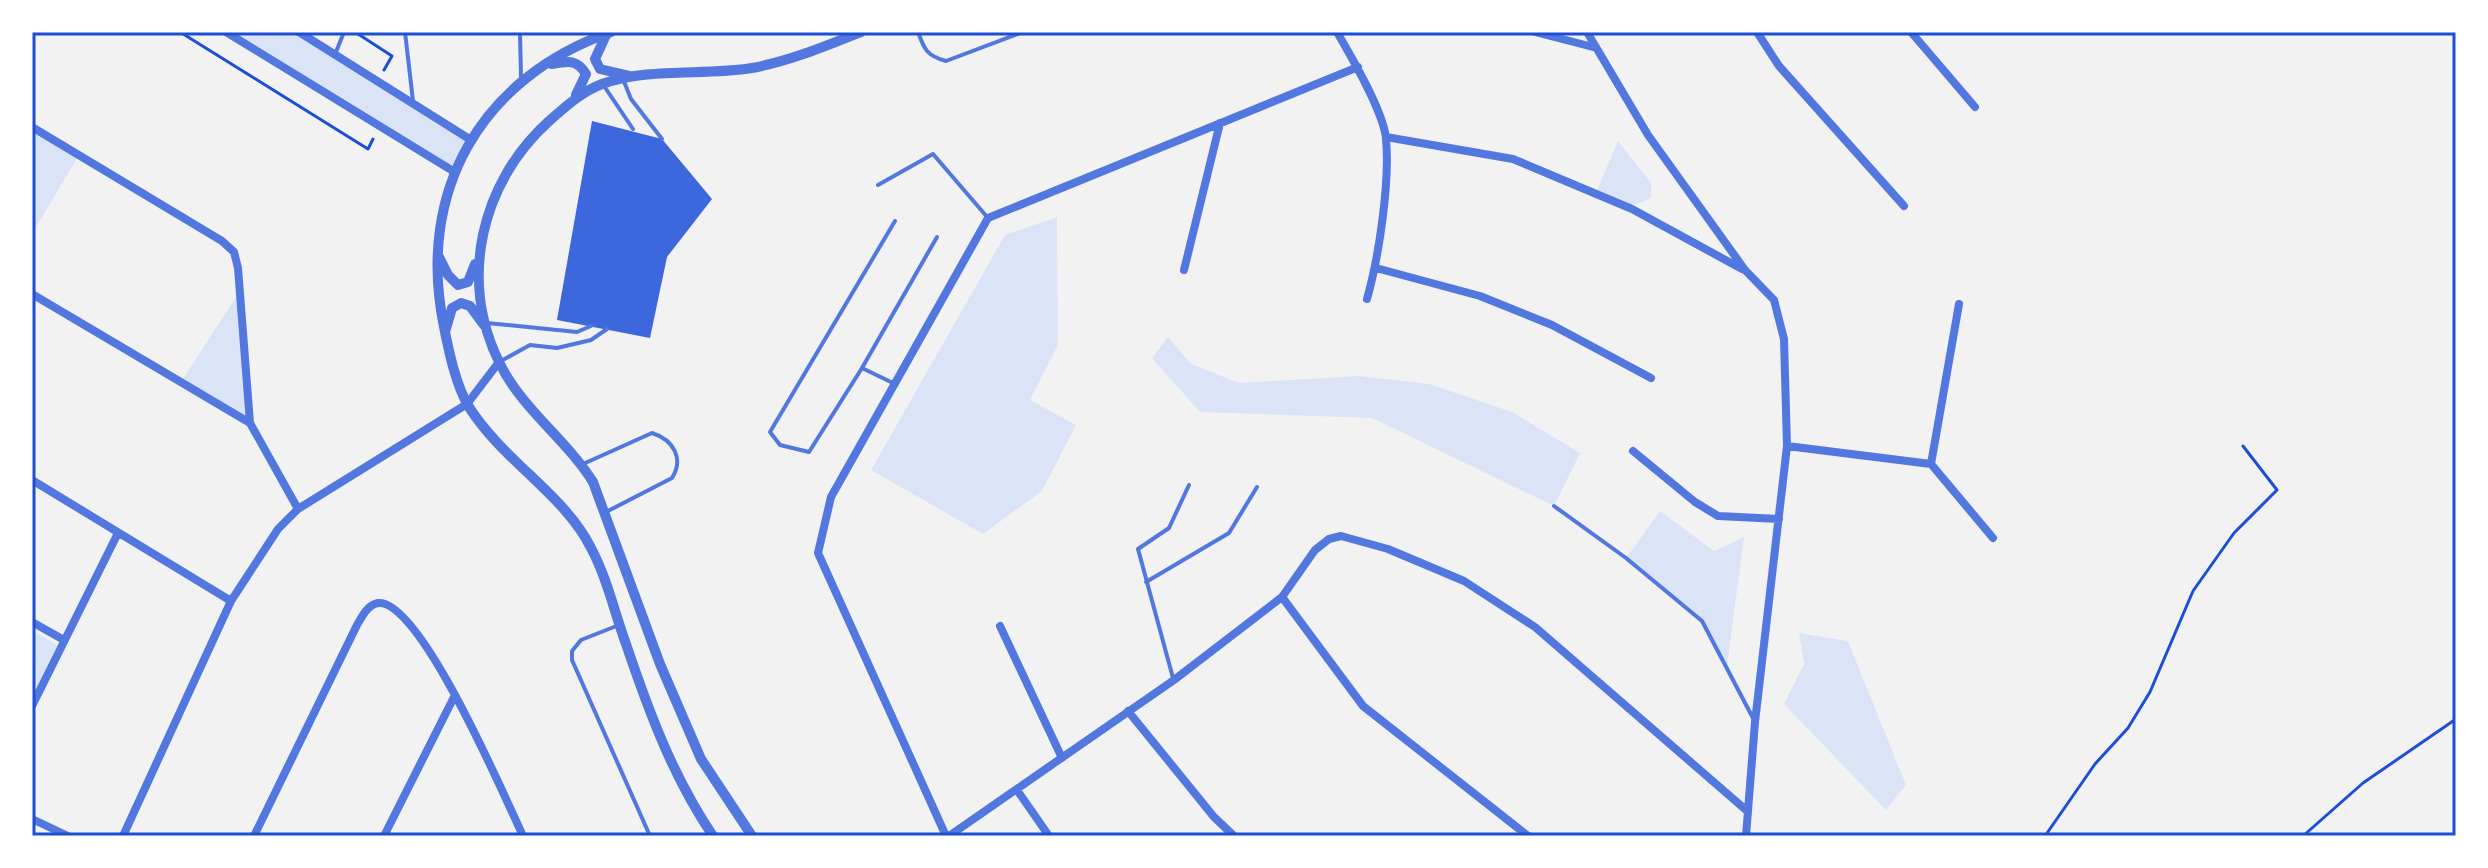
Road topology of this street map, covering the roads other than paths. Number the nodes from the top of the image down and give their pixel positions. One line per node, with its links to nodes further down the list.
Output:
1 (299, 32): 17 (street)
2 (344, 32): 17 (lane)
3 (405, 32): 24 (lane)
4 (520, 32): 21 (lane)
5 (861, 32): 20 (street)
6 (918, 32): 7 (lane)
7 (1023, 32)
8 (1337, 32): 19 (street)
9 (1535, 32): 16 (street)
10 (1587, 32): 16 (street)
11 (1757, 32): 34 (street)
12 (1911, 32): 25 (street)
13 (229, 33): 32 (street)
14 (609, 33): 15 (street); 20 (street)
15 (590, 36): 18 (street)
16 (1593, 47): 42 (street)
17 (335, 54): 24 (street)
18 (548, 64): 21 (street); 23 (street)
19 (1358, 67): 26 (street); 29 (street)
20 (629, 78): 22 (street); 30 (lane)
21 (521, 83): 31 (street)
22 (603, 84): 23 (street); 28 (lane)
23 (573, 100): 38 (street)
24 (414, 103): 31 (street)
25 (1975, 107)
26 (1220, 123): 35 (street); 41 (street)
27 (32, 127): 55 (street)
28 (633, 129)
29 (1386, 137): 40 (street); 42 (street)
30 (662, 139)
31 (471, 140): 32 (street)
32 (453, 171): 39 (street)
33 (878, 185): 35 (lane)
34 (1904, 206)
35 (988, 218): 53 (street)
36 (895, 221): 51 (lane)
37 (937, 237): 51 (lane)
38 (480, 250): 39 (street); 46 (street)
39 (437, 252): 49 (street)
40 (1376, 268): 44 (street); 52 (street)
41 (1184, 270)
42 (1745, 270): 56 (street)
43 (32, 294): 55 (street)
44 (1367, 299)
45 (1959, 304): 58 (street)
46 (487, 326): 47 (lane); 49 (street); 50 (street)
47 (591, 326)
48 (607, 329): 50 (lane)
49 (445, 333): 54 (street)
50 (499, 362): 54 (street); 59 (street)
51 (862, 368): 53 (lane)
52 (1651, 378)
53 (893, 383): 93 (street)
54 (467, 404): 64 (street); 73 (street)
55 (250, 423): 64 (street)
56 (1787, 446): 58 (street); 66 (street)
57 (1633, 451): 66 (street)
58 (1931, 464): 68 (street)
59 (583, 465): 65 (street); 65 (lane)
60 (32, 480): 67 (street)
61 (1189, 485): 69 (lane)
62 (1257, 487): 69 (lane)
63 (1554, 506): 80 (lane)
64 (298, 509): 71 (street)
65 (606, 512): 92 (street)
66 (1779, 519): 80 (street)
67 (118, 533): 71 (street); 75 (street)
68 (1993, 538)
69 (1146, 582): 76 (lane)
70 (1282, 597): 76 (street); 83 (street); 96 (street)
71 (231, 601): 86 (street)
72 (32, 622): 75 (street)
73 (619, 625): 90 (lane); 91 (street)
74 (1000, 626): 81 (street)
75 (64, 640): 78 (street)
76 (1174, 680): 79 (street)
77 (455, 695): 87 (street); 88 (street); 89 (street)
78 (32, 706)
79 (1128, 711): 81 (street); 95 (street)
80 (1755, 722): 83 (street)
81 (1062, 758): 82 (street)
82 (1017, 790): 93 (street); 94 (street)
83 (1746, 810): 97 (street)
84 (32, 819): 85 (street)
85 (68, 836)
86 (123, 836)
87 (254, 836)
88 (384, 836)
89 (523, 836)
90 (650, 836)
91 (711, 836)
92 (752, 836)
93 (948, 836)
94 (1049, 836)
95 (1234, 836)
96 (1528, 836)
97 (1746, 836)

